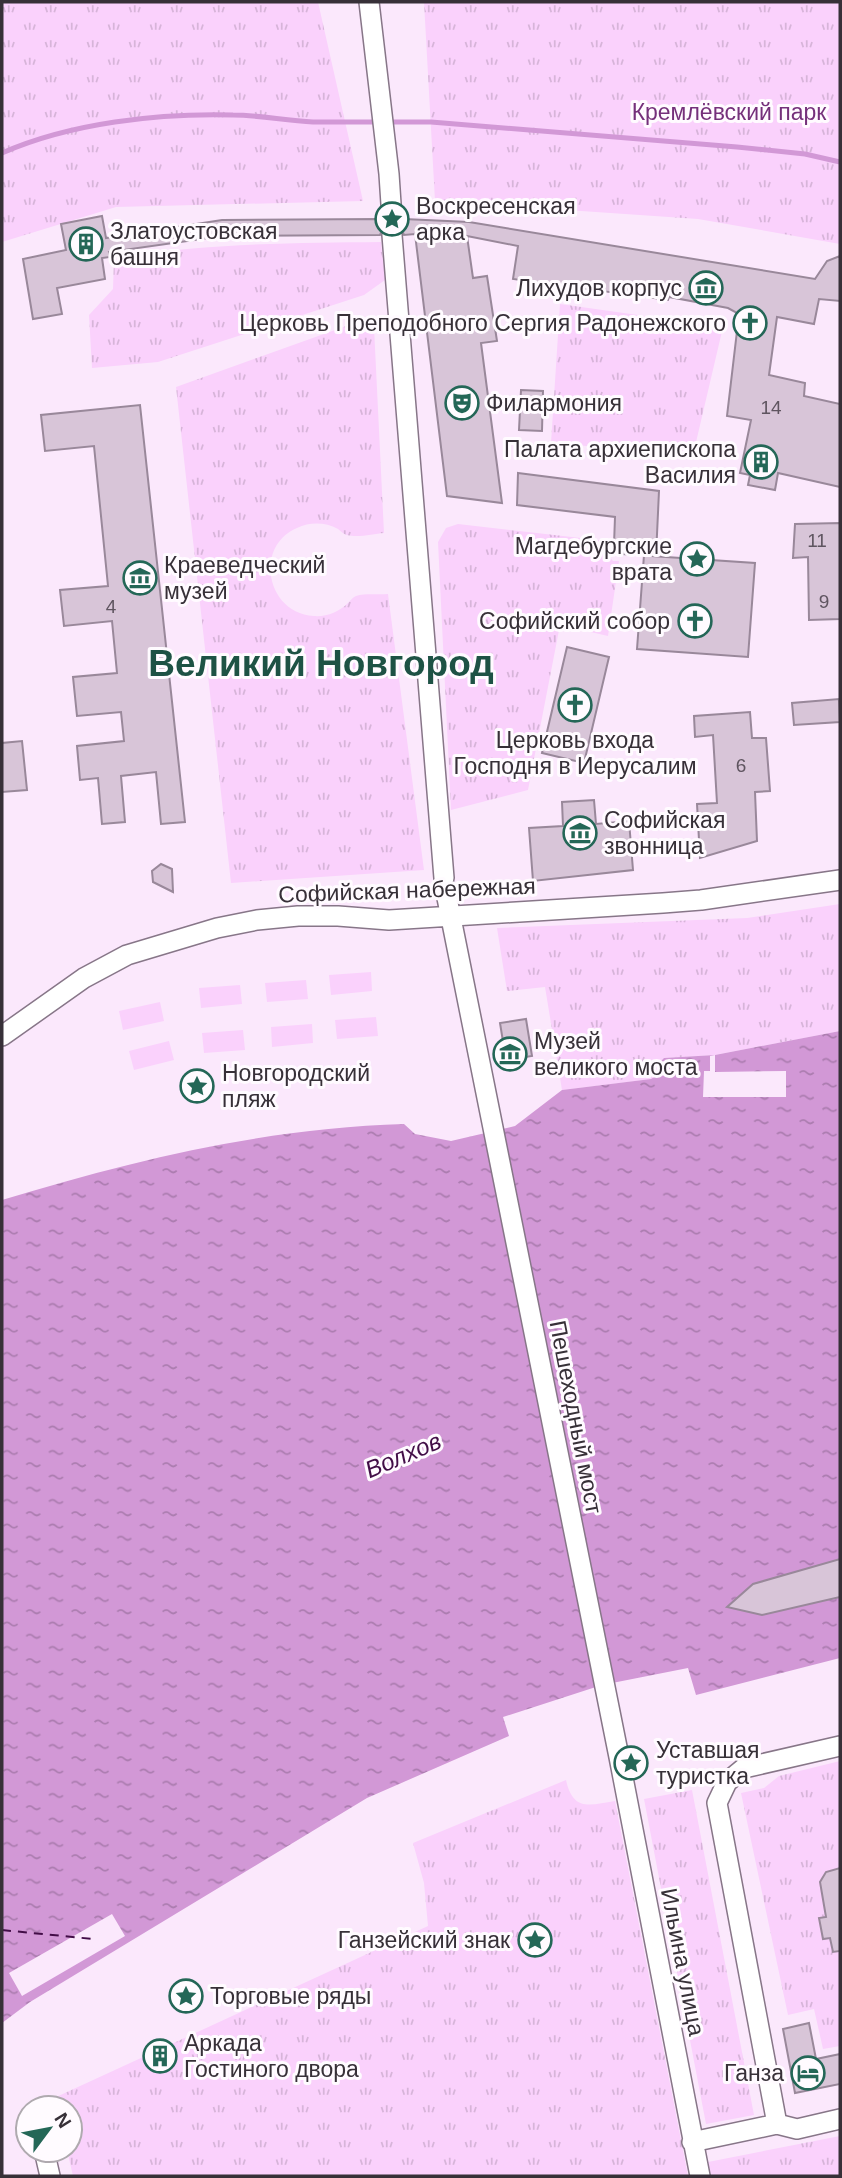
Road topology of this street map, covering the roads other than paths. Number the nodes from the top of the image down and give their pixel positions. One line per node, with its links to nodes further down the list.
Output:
1 (369, 2): 3 (street, Пешеходный мост)
2 (840, 880): 3 (street, Софийская набережная)
3 (450, 917): 4 (street, Софийская набережная); 6 (street, Пешеходный мост)
4 (2, 1036)
5 (840, 1746): 8 (street)
6 (620, 1758): 9 (street, Ильина улица)
7 (840, 2119): 8 (street)
8 (777, 2124): 9 (street)
9 (692, 2142): 10 (street, Ильина улица)
10 (699, 2176)

